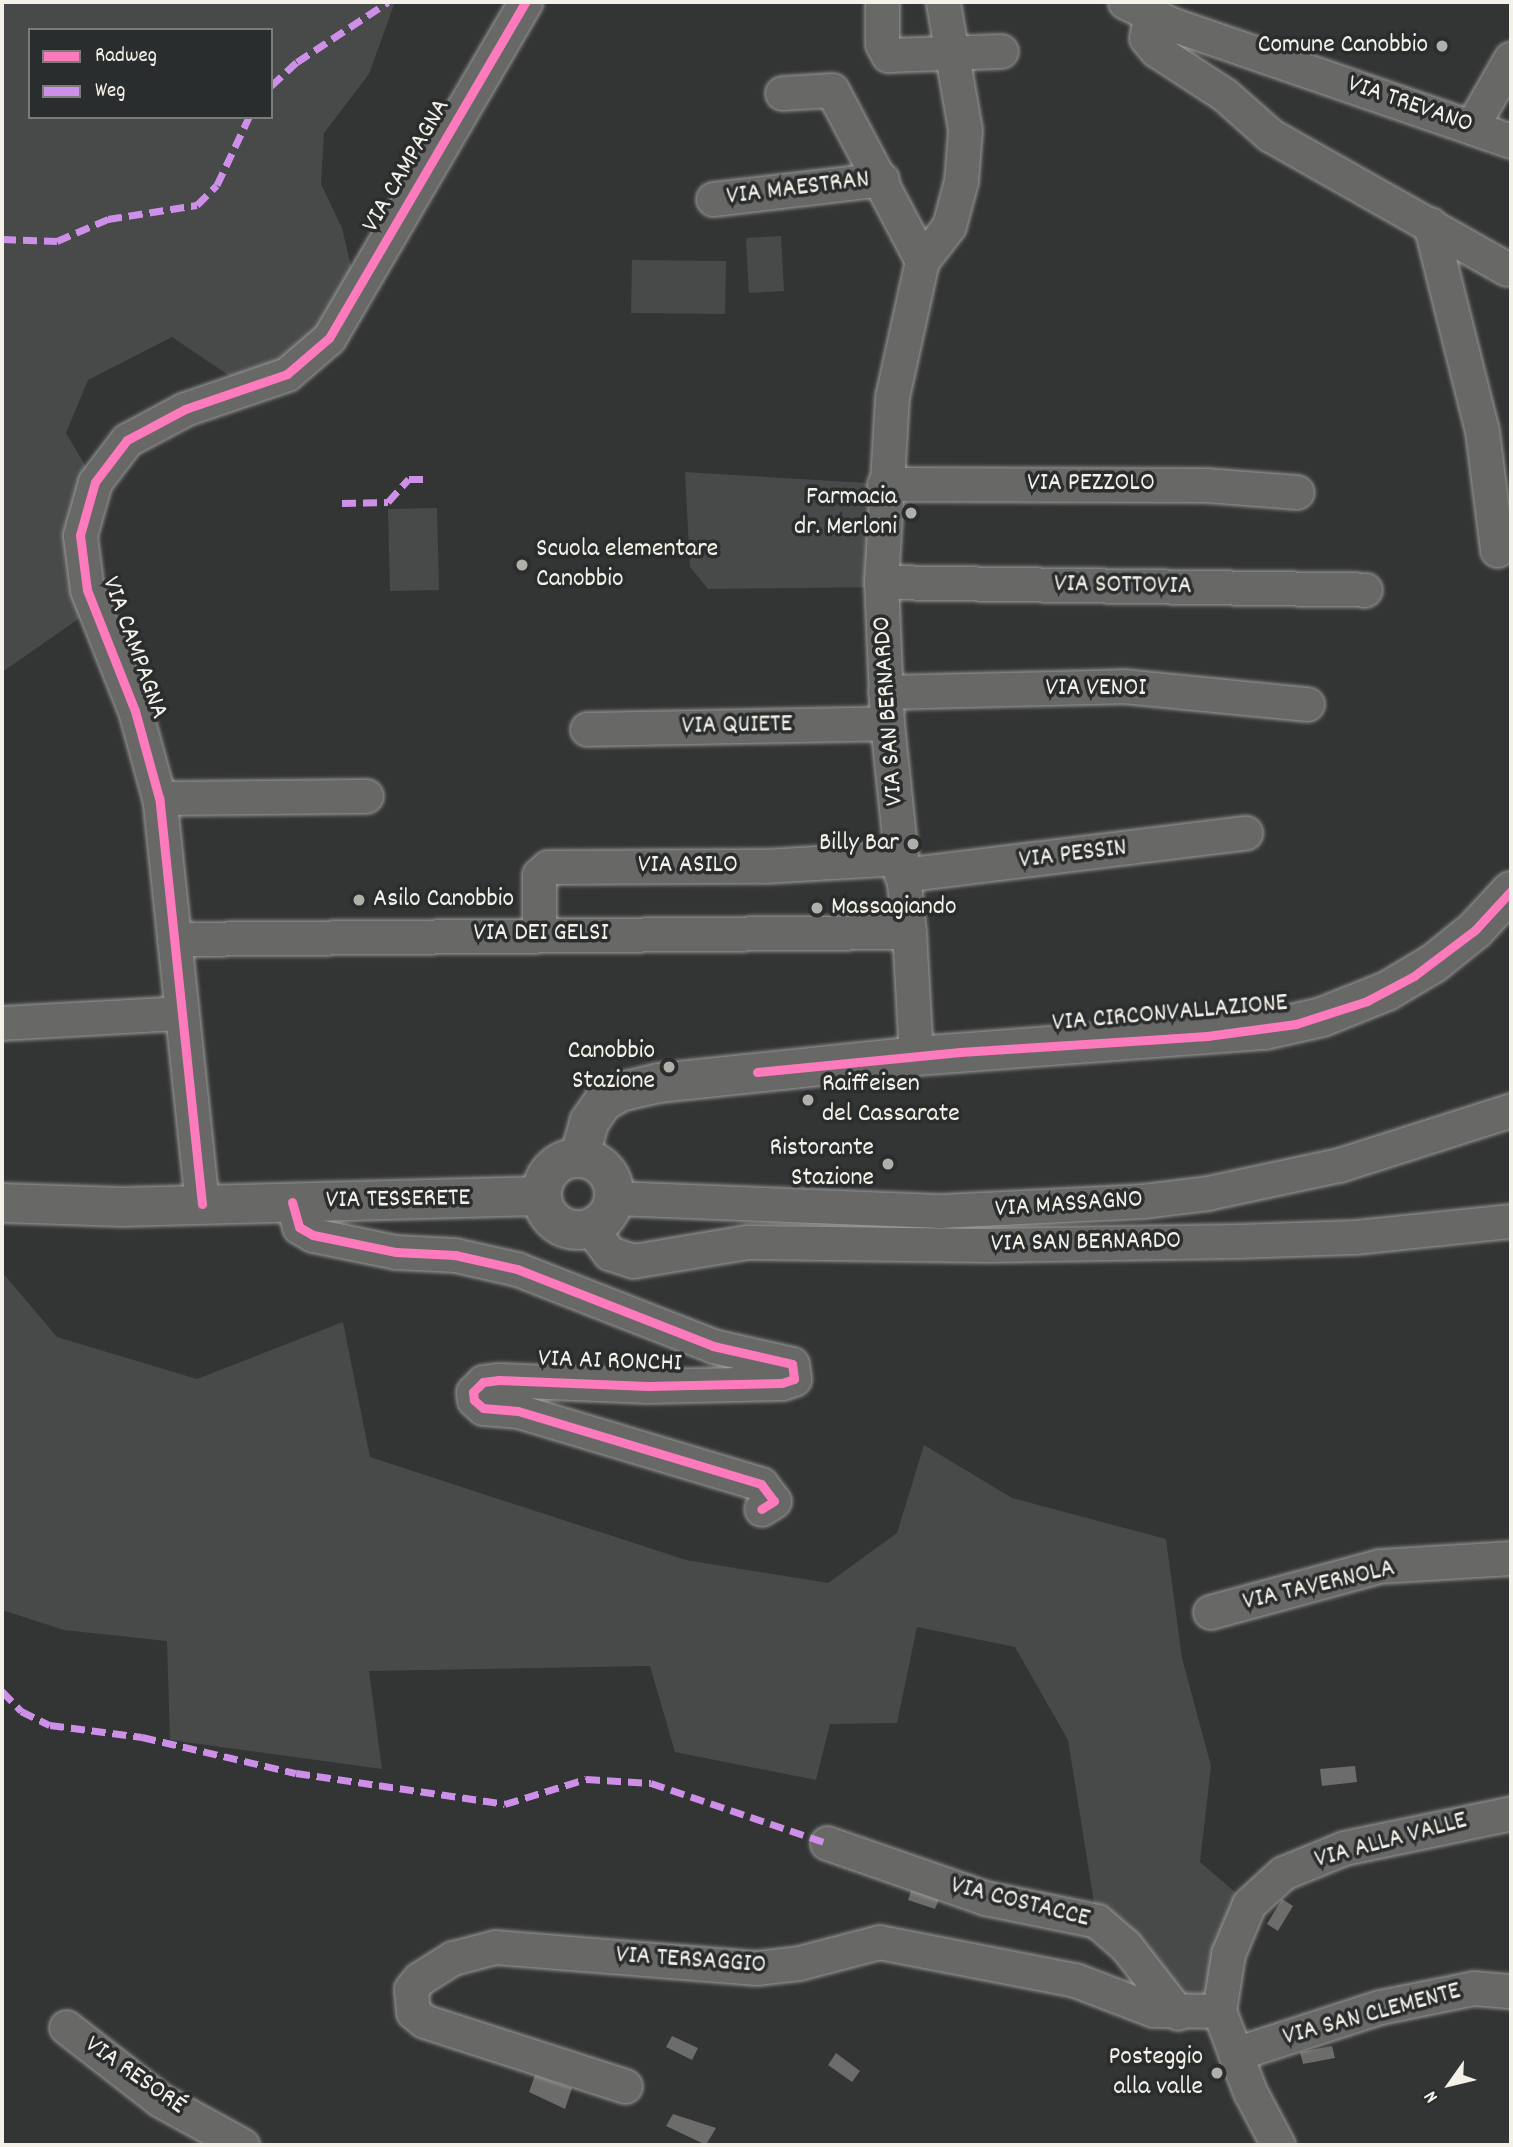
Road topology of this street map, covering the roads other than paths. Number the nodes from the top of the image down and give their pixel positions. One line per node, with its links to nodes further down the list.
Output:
1 (525, 2): 25 (street, VIA CAMPAGNA)
2 (881, 2): 6 (street)
3 (943, 2): 6 (street, VIA SAN BERNARDO)
4 (1138, 9): 9 (street, VIA TREVANO); 13 (street, VIA TREVANO)
5 (1001, 51): 6 (street)
6 (951, 53): 14 (street, VIA SAN BERNARDO)
7 (1511, 58): 9 (street)
8 (782, 93): 11 (street, VIA MAESTRAN)
9 (1472, 126): 10 (street, VIA TREVANO)
10 (1511, 141)
11 (882, 179): 12 (street, VIA MAESTRAN); 14 (street, VIA MAESTRAN)
12 (713, 199)
13 (1430, 225): 15 (street, VIA TREVANO); 18 (street)
14 (922, 261): 16 (street, VIA SAN BERNARDO)
15 (1507, 269)
16 (884, 484): 17 (street, VIA PEZZOLO); 19 (street, VIA SAN BERNARDO)
17 (1297, 492)
18 (1497, 550)
19 (881, 582): 20 (street, VIA SOTTOVIA); 22 (street, VIA SAN BERNARDO)
20 (1365, 590)
21 (1307, 704): 22 (street, VIA VENOI)
22 (886, 708): 23 (street, VIA QUIETE); 27 (street, VIA SAN BERNARDO)
23 (587, 729)
24 (366, 796): 25 (street)
25 (159, 798): 31 (street, VIA CAMPAGNA)
26 (1245, 833): 27 (street, VIA PESSIN)
27 (900, 867): 29 (street, VIA SAN BERNARDO); 30 (street, VIA ASILO)
28 (1511, 891): 34 (main road, VIA CIRCONVALLAZIONE)
29 (909, 932): 30 (street, VIA DEI GELSI); 34 (street, VIA SAN BERNARDO)
30 (539, 933): 31 (street, VIA DEI GELSI)
31 (174, 939): 32 (street, VIA CAMPAGNA)
32 (180, 1013): 33 (street); 41 (street, VIA CAMPAGNA)
33 (2, 1023)
34 (916, 1056): 36 (main road)
35 (1511, 1110): 38 (street, VIA MASSAGNO)
36 (579, 1158): 37 (main road); 38 (main road)
37 (542, 1196): 39 (main road, VIA TESSERETE); 43 (main road)
38 (614, 1198): 43 (main road)
39 (292, 1202): 41 (main road, VIA TESSERETE); 44 (street, VIA AI RONCHI)
40 (2, 1203): 41 (main road, VIA TESSERETE)
41 (202, 1205)
42 (1511, 1221): 43 (street, VIA SAN BERNARDO)
43 (591, 1228)
44 (761, 1509)
45 (1511, 1558): 46 (street, VIA TAVERNOLA)
46 (1210, 1612)
47 (1511, 1813): 50 (street, VIA ALLA VALLE)
48 (827, 1843): 51 (street, VIA COSTACCE)
49 (1511, 1991): 53 (street, VIA SAN CLEMENTE)
50 (1219, 2011): 51 (street, VIA TERSAGGIO); 53 (street)
51 (1178, 2013): 54 (street, VIA TERSAGGIO)
52 (66, 2027): 55 (street, VIA RESORÉ)
53 (1236, 2054): 56 (street)
54 (625, 2086)
55 (242, 2145)
56 (1278, 2145)

